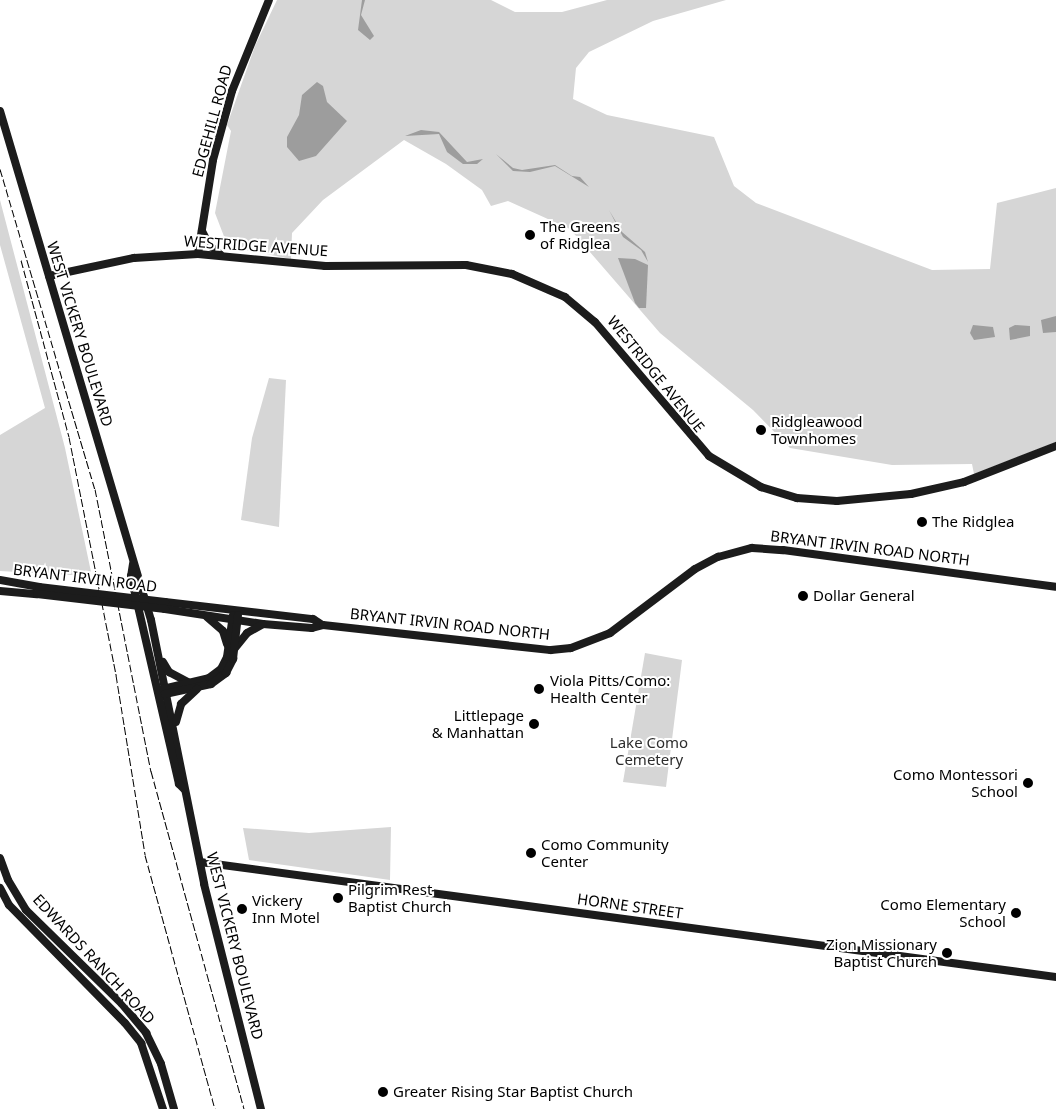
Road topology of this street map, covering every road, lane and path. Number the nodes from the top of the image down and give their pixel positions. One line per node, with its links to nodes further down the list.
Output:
1 (269, 0): 3 (main road, EDGEHILL ROAD)
2 (0, 111): 6 (main road, WEST VICKERY BOULEVARD)
3 (201, 228): 4 (main road, EDGEHILL ROAD); 5 (main road)
4 (198, 254): 5 (main road, WESTRIDGE AVENUE); 6 (main road, WESTRIDGE AVENUE)
5 (222, 256): 7 (main road, WESTRIDGE AVENUE)
6 (49, 276): 8 (main road, WEST VICKERY BOULEVARD)
7 (1056, 446)
8 (133, 564): 19 (main road, WEST VICKERY BOULEVARD); 23 (main road, WEST VICKERY BOULEVARD)
9 (0, 580): 12 (main road, BRYANT IRVIN ROAD)
10 (1056, 587): 18 (main road, BRYANT IRVIN ROAD NORTH)
11 (0, 591): 12 (main road, BRYANT IRVIN ROAD)
12 (38, 591): 13 (main road, BRYANT IRVIN ROAD, bridge)
13 (165, 606): 14 (main road, BRYANT IRVIN ROAD NORTH); 15 (main road, BRYANT IRVIN ROAD NORTH)
14 (236, 611): 16 (main road); 18 (main road, BRYANT IRVIN ROAD NORTH)
15 (205, 616): 16 (main road, BRYANT IRVIN ROAD NORTH); 20 (main road)
16 (235, 620): 17 (main road, BRYANT IRVIN ROAD NORTH); 20 (main road)
17 (263, 624): 18 (main road, BRYANT IRVIN ROAD NORTH); 20 (main road)
18 (321, 624)
19 (154, 635): 21 (main road); 23 (main road, WEST VICKERY BOULEVARD)
20 (231, 649): 21 (main road); 22 (main road)
21 (190, 683): 23 (main road)
22 (201, 686): 23 (main road); 24 (main road)
23 (163, 692): 24 (main road, WEST VICKERY BOULEVARD); 25 (main road, WEST VICKERY BOULEVARD)
24 (175, 729): 25 (main road, WEST VICKERY BOULEVARD)
25 (184, 789): 27 (main road, WEST VICKERY BOULEVARD)
26 (0, 858): 29 (main road, EDWARDS RANCH ROAD)
27 (200, 862): 31 (main road, HORNE STREET); 36 (main road, WEST VICKERY BOULEVARD)
28 (0, 888): 30 (main road, EDWARDS RANCH ROAD)
29 (42, 925): 30 (main road); 32 (main road, EDWARDS RANCH ROAD)
30 (34, 932): 33 (main road, EDWARDS RANCH ROAD)
31 (1056, 977)
32 (164, 1073): 33 (main road); 35 (main road, EDWARDS RANCH ROAD)
33 (153, 1077): 34 (main road, EDWARDS RANCH ROAD)
34 (163, 1109)
35 (174, 1109)
36 (261, 1109)

